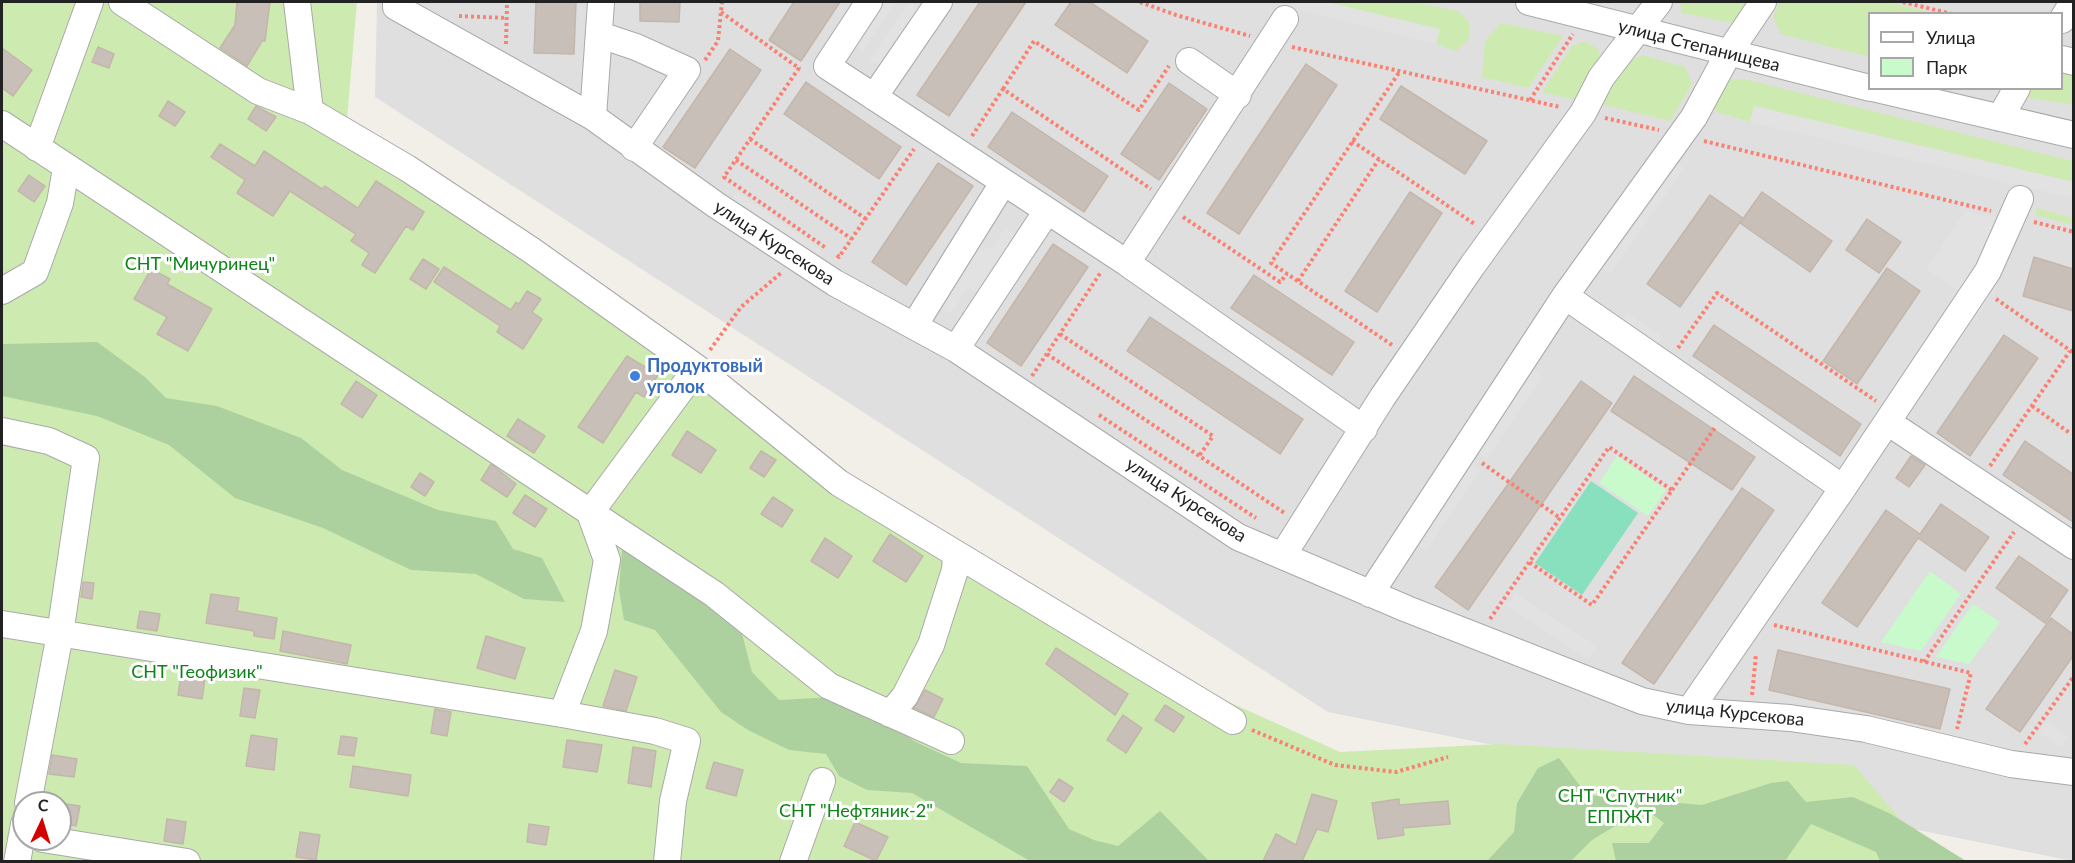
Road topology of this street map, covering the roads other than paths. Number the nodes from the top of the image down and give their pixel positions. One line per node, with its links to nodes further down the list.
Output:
1 (90, 2): 28 (street)
2 (122, 2): 23 (street)
3 (297, 2): 23 (street)
4 (396, 2): 24 (street, улица Курсекова)
5 (601, 2): 15 (street)
6 (869, 2): 22 (street)
7 (939, 2): 22 (street)
8 (1529, 2): 14 (street, улица Степанищева)
9 (1659, 2): 14 (street)
10 (1763, 2): 16 (street)
11 (2073, 2): 12 (street)
12 (2063, 17)
13 (1285, 19): 21 (street)
14 (1638, 31): 16 (street, улица Степанищева); 41 (street)
15 (600, 35): 24 (street); 29 (street)
16 (1728, 54): 18 (street, улица Степанищева); 36 (street)
17 (1189, 61): 21 (street)
18 (1868, 87)
19 (1880, 90): 25 (street, улица Степанищева)
20 (2016, 90): 25 (street)
21 (1238, 95): 34 (street)
22 (874, 97): 31 (street)
23 (310, 111): 39 (street)
24 (593, 117): 29 (street, улица Курсекова)
25 (2000, 118): 27 (street, улица Степанищева)
26 (2, 124): 28 (street)
27 (2073, 135)
28 (37, 148): 30 (street)
29 (634, 148): 37 (street, улица Курсекова)
30 (66, 168): 35 (street); 44 (street)
31 (1003, 183): 33 (street); 37 (street)
32 (2020, 199): 40 (street)
33 (1047, 211): 34 (street); 38 (street)
34 (1120, 259): 41 (street)
35 (2, 291)
36 (1565, 296): 43 (street); 48 (street)
37 (914, 326): 38 (street, улица Курсекова)
38 (956, 349): 47 (street, улица Курсекова)
39 (698, 368): 44 (street); 46 (street)
40 (1892, 418): 43 (street); 45 (street)
41 (1364, 429): 47 (street)
42 (2, 431): 50 (street)
43 (1843, 488): 51 (street)
44 (590, 513): 52 (street); 53 (street)
45 (2073, 546)
46 (956, 555): 53 (street); 54 (street)
47 (1283, 555): 48 (street, улица Курсекова)
48 (1370, 594): 51 (street, улица Курсекова)
49 (2, 624): 50 (street)
50 (60, 634): 52 (street); 58 (street)
51 (1689, 711): 56 (street, улица Курсекова)
52 (562, 714): 61 (street)
53 (890, 714): 55 (street)
54 (1233, 721)
55 (951, 741)
56 (2073, 772)
57 (822, 781): 62 (street)
58 (30, 791)
59 (72, 841): 60 (street)
60 (187, 861)
61 (667, 861)
62 (793, 861)

